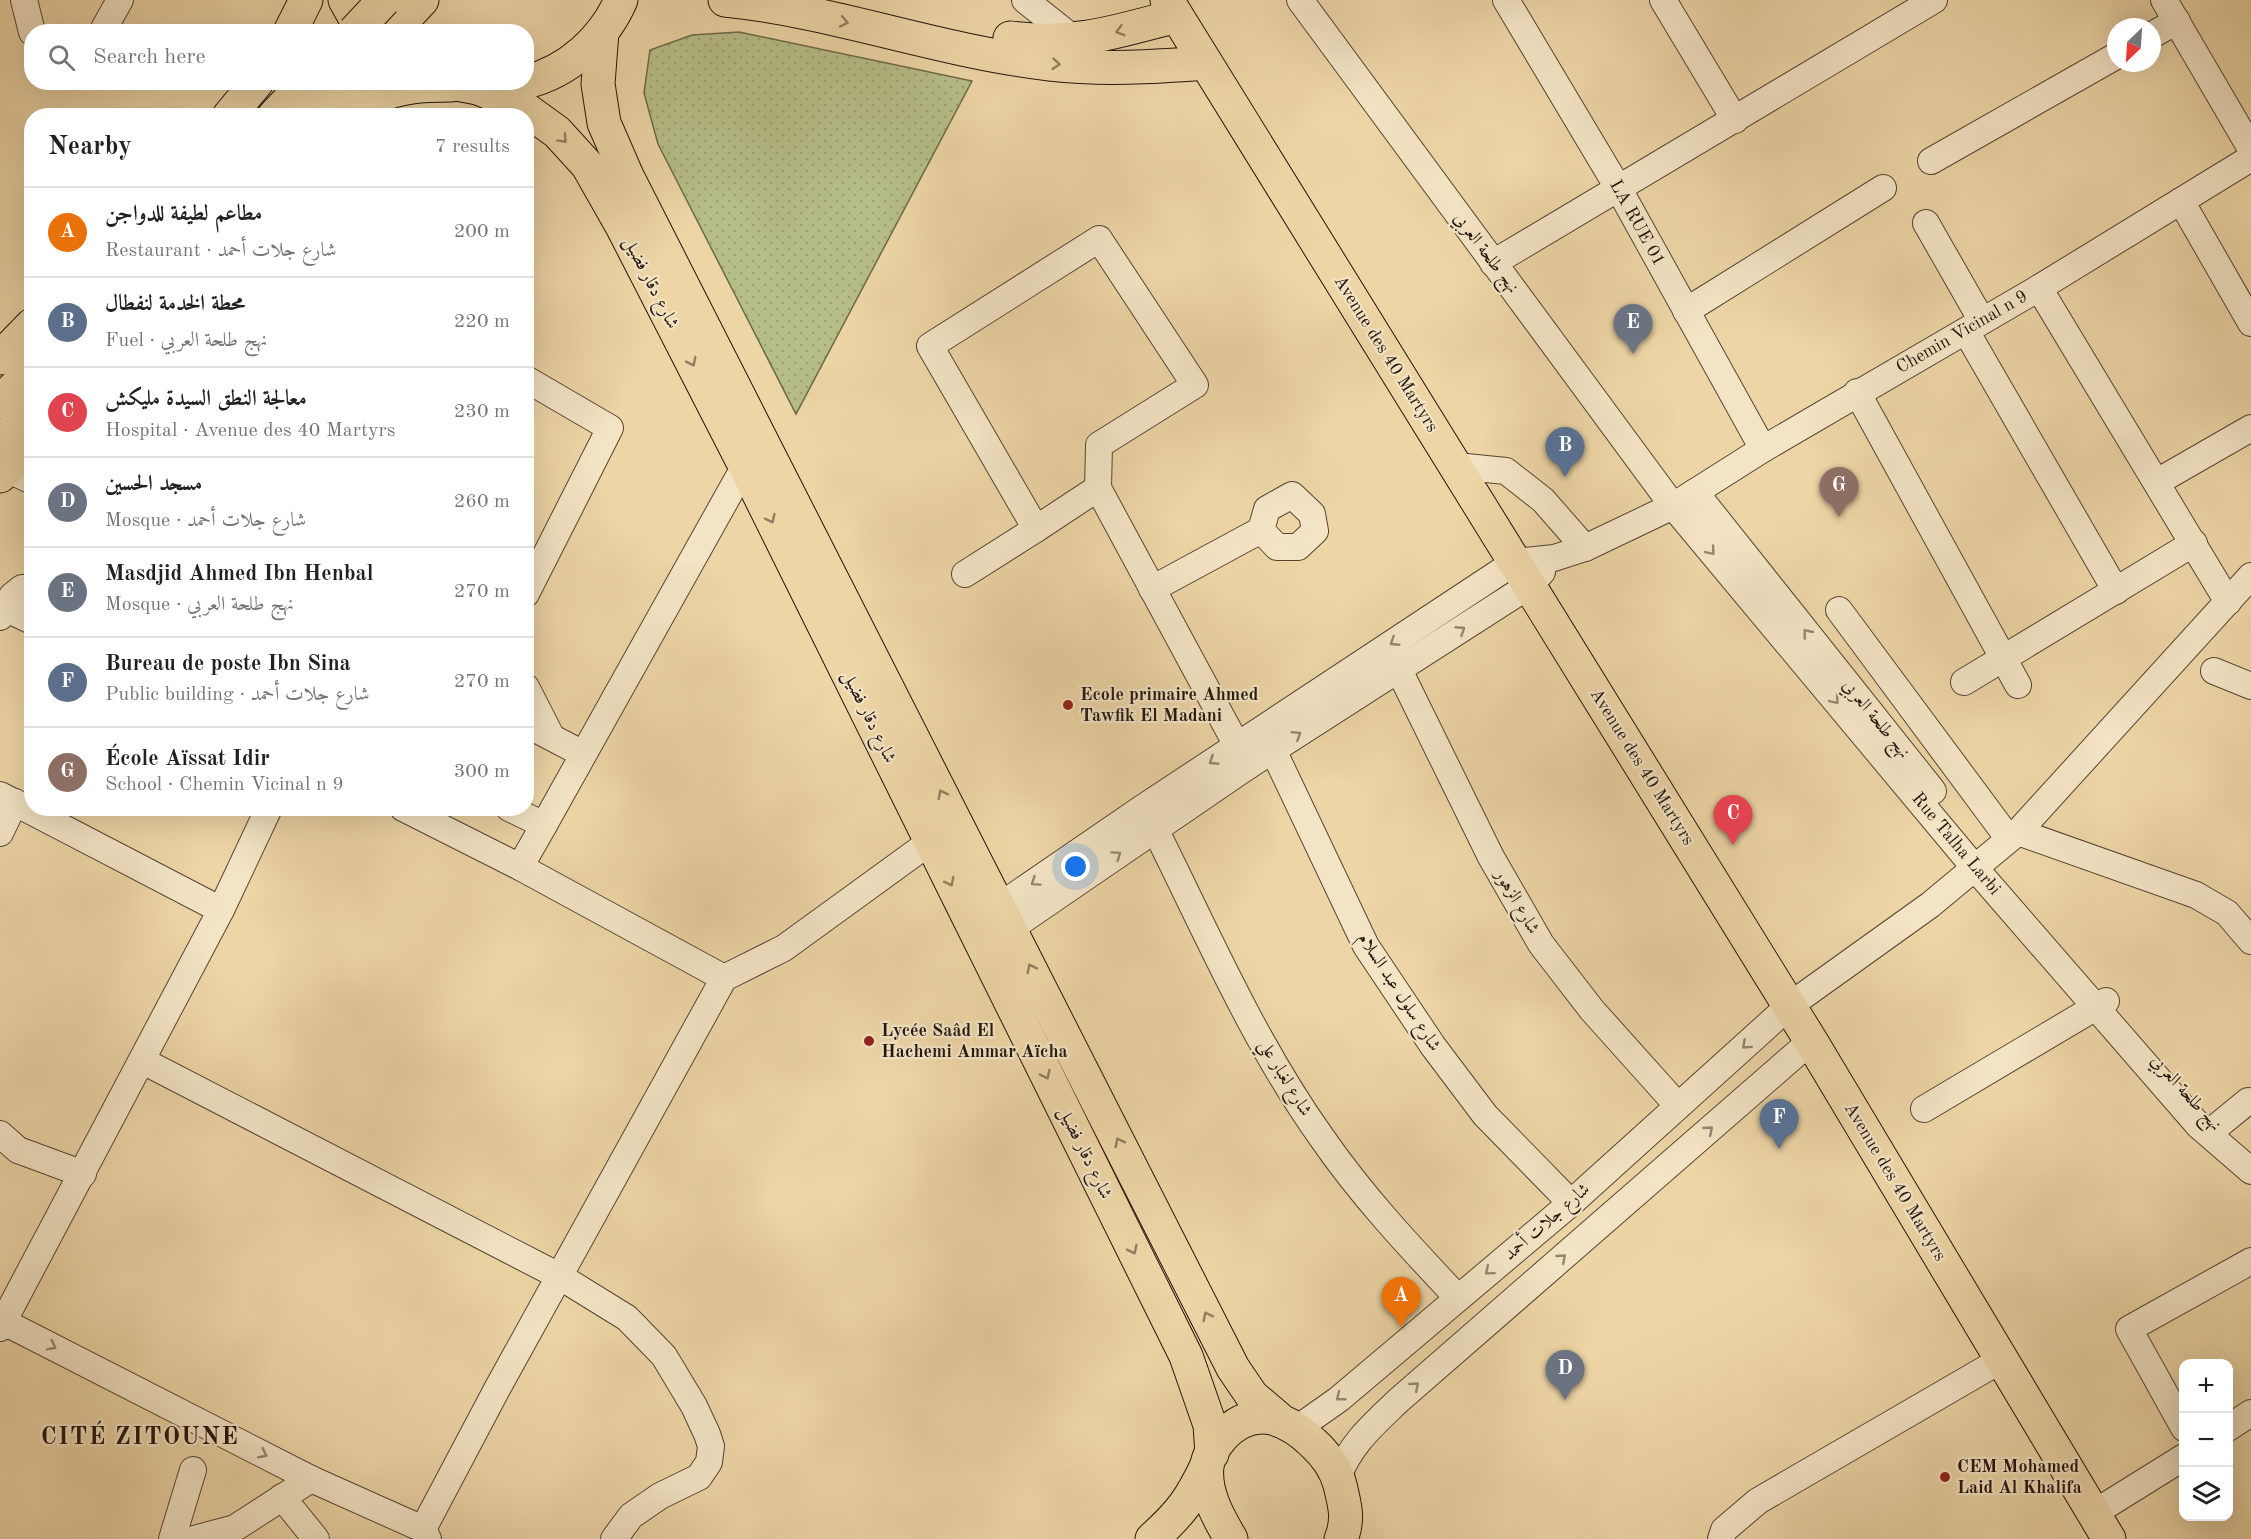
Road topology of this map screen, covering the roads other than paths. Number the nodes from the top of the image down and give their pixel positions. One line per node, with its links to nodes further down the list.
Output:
1 (24, 0): 19 (street)
2 (120, 0): 20 (street)
3 (306, 0): 21 (main road)
4 (345, 0): 22 (main road)
5 (384, 0): 23 (main road, bridge)
6 (422, 0): 24 (main road)
7 (725, 0): 18 (main road, one-way to 18)
8 (848, 0): 18 (main road)
9 (1025, 0): 26 (street)
10 (1300, 0): 49 (street, نهج طلحة العربي)
11 (1506, 0): 46 (street, LA RUE 01)
12 (1664, 0): 41 (street)
13 (1934, 0): 41 (street)
14 (626, 1): 25 (main road)
15 (1172, 8): 26 (main road, one-way to 26); 28 (main road, Avenue des 40 Martyrs)
16 (2170, 10): 17 (street); 42 (street)
17 (2161, 22)
18 (897, 23): 26 (main road); 28 (main road, one-way to 28)
19 (30, 24)
20 (106, 24)
21 (294, 24)
22 (360, 24)
23 (362, 24)
24 (400, 24)
25 (602, 32): 29 (main road); 62 (main road, شارع دقار فضيل)
26 (1076, 40)
27 (2107, 61): 44 (street)
28 (1205, 63): 63 (main road, Avenue des 40 Martyrs)
29 (534, 79)
30 (250, 90): 35 (main road)
31 (298, 90): 36 (main road)
32 (337, 90): 37 (main road)
33 (402, 90): 38 (main road)
34 (473, 90): 39 (main road, شارع دقار فضيل, one-way to 39)
35 (236, 108)
36 (282, 108)
37 (320, 108)
38 (362, 108)
39 (524, 108)
40 (534, 115): 62 (main road, شارع دقار فضيل, one-way to 62)
41 (1735, 120): 46 (street)
42 (2251, 149)
43 (2251, 158): 47 (street, Chemin Vicinal n 9)
44 (1931, 161)
45 (1883, 188): 51 (street)
46 (1618, 189): 49 (street); 51 (street, LA RUE 01)
47 (2181, 201): 50 (street, Chemin Vicinal n 9); 52 (street)
48 (1926, 223): 53 (street)
49 (1493, 263): 68 (street, نهج طلحة العربي)
50 (2039, 288): 53 (street, Chemin Vicinal n 9); 65 (street)
51 (1686, 311): 60 (street, LA RUE 01)
52 (2250, 317)
53 (1974, 326): 57 (street, Chemin Vicinal n 9); 79 (street)
54 (24, 334): 55 (main road)
55 (0, 358)
56 (534, 384): 76 (street)
57 (1857, 392): 60 (street, Chemin Vicinal n 9); 84 (street)
58 (19, 393): 64 (main road)
59 (2251, 428): 65 (street)
60 (1762, 449): 67 (street, Chemin Vicinal n 9)
61 (24, 452): 64 (main road)
62 (752, 453): 94 (street); 106 (main road, شارع دقار فضيل, one-way to 106); 110 (main road, شارع دقار فضيل, one-way to 62)
63 (1456, 466): 72 (street); 74 (main road, Avenue des 40 Martyrs)
64 (10, 467)
65 (2157, 482): 71 (street)
66 (1098, 488): 69 (street); 69 (street); 78 (street)
67 (1695, 492): 68 (street, Chemin Vicinal n 9); 107 (street, نهج طلحة العربي, one-way to 67)
68 (1673, 506): 72 (street, Chemin Vicinal n 9); 107 (street, Rue Talha Larbi, one-way to 107)
69 (1036, 529): 73 (street)
70 (1261, 530): 78 (street)
71 (2194, 543): 79 (street); 80 (street)
72 (1585, 548): 74 (street, Chemin Vicinal n 9)
73 (965, 574)
74 (1523, 574): 85 (street, one-way to 74); 95 (street, one-way to 95); 115 (main road, Avenue des 40 Martyrs)
75 (2251, 576): 80 (street, شارع جلات أحمد)
76 (534, 578)
77 (24, 588): 81 (street)
78 (1152, 589): 95 (street)
79 (2116, 591): 84 (street)
80 (2228, 602): 105 (street, شارع جلات أحمد)
81 (2, 610): 83 (street)
82 (1839, 610): 105 (street)
83 (24, 618)
84 (2004, 658): 87 (street); 88 (street)
85 (1399, 670): 93 (street, one-way to 85); 119 (street, شارع الزهور)
86 (2214, 671): 89 (street)
87 (1964, 682)
88 (2019, 685)
89 (2251, 686)
90 (534, 703): 92 (street)
91 (534, 728): 92 (street)
92 (551, 736): 94 (street)
93 (1273, 750): 95 (street); 126 (street, شارع سلول عبد السلام)
94 (583, 754): 102 (street)
95 (1243, 756): 103 (street); 110 (street, one-way to 110)
96 (7, 798): 97 (street); 104 (street)
97 (24, 807)
98 (41, 816): 109 (street)
99 (265, 816): 109 (street)
100 (419, 816): 108 (street)
101 (525, 816): 102 (street)
102 (544, 825): 108 (street)
103 (1155, 829): 110 (street, one-way to 103); 129 (street, شارع لغبار علي)
104 (0, 833)
105 (2013, 835): 107 (street, شارع جلات أحمد); 112 (street)
106 (930, 842): 111 (main road, شارع دقار فضيل, one-way to 111); 113 (street)
107 (1980, 862): 114 (street, Rue Talha Larbi); 115 (street, شارع جلات أحمد)
108 (520, 867): 113 (street)
109 (221, 910): 117 (street)
110 (1005, 917): 111 (street); 134 (main road, شارع دقار فضيل, one-way to 110)
111 (977, 936): 136 (main road, شارع دقار فضيل, one-way to 136)
112 (2251, 941)
113 (724, 978): 128 (street)
114 (2102, 1005): 120 (street); 121 (street, نهج طلحة العربي); 124 (street, Rue Talha Larbi)
115 (1789, 1006): 116 (main road, Avenue des 40 Martyrs); 119 (street, شارع جلات أحمد, one-way to 119)
116 (1811, 1041): 131 (main road, Avenue des 40 Martyrs); 139 (street, شارع جلات أحمد, one-way to 116)
117 (143, 1060): 125 (street); 128 (street)
118 (2251, 1102): 121 (street)
119 (1678, 1106): 126 (street, شارع جلات أحمد)
120 (1924, 1109)
121 (2215, 1128): 123 (street, نهج طلحة العربي)
122 (0, 1134): 125 (street)
123 (2251, 1158)
124 (2251, 1171)
125 (83, 1173): 130 (street)
126 (1571, 1203): 129 (street, شارع جلات أحمد, one-way to 129)
127 (2251, 1261): 133 (street)
128 (559, 1276): 143 (street); 148 (street)
129 (1458, 1298): 134 (street, شارع جلات أحمد, one-way to 134)
130 (1, 1323): 140 (street, one-way to 140)
131 (2001, 1360): 142 (main road, Avenue des 40 Martyrs); 151 (street)
132 (2251, 1413): 135 (street)
133 (2179, 1419)
134 (1288, 1423): 136 (main road); 139 (main road, شارع دقار فضيل)
135 (2233, 1425)
136 (1210, 1459): 149 (main road); 150 (main road, شارع دقار فضيل)
137 (2179, 1460): 142 (street)
138 (193, 1470): 145 (street)
139 (1338, 1478): 144 (main road)
140 (311, 1479): 141 (street); 143 (street)
141 (282, 1497): 146 (street); 147 (street)
142 (2102, 1526)
143 (426, 1534)
144 (1346, 1534)
145 (172, 1539)
146 (194, 1539)
147 (315, 1539)
148 (614, 1539)
149 (1152, 1539)
150 (1231, 1539)
151 (1721, 1539)

